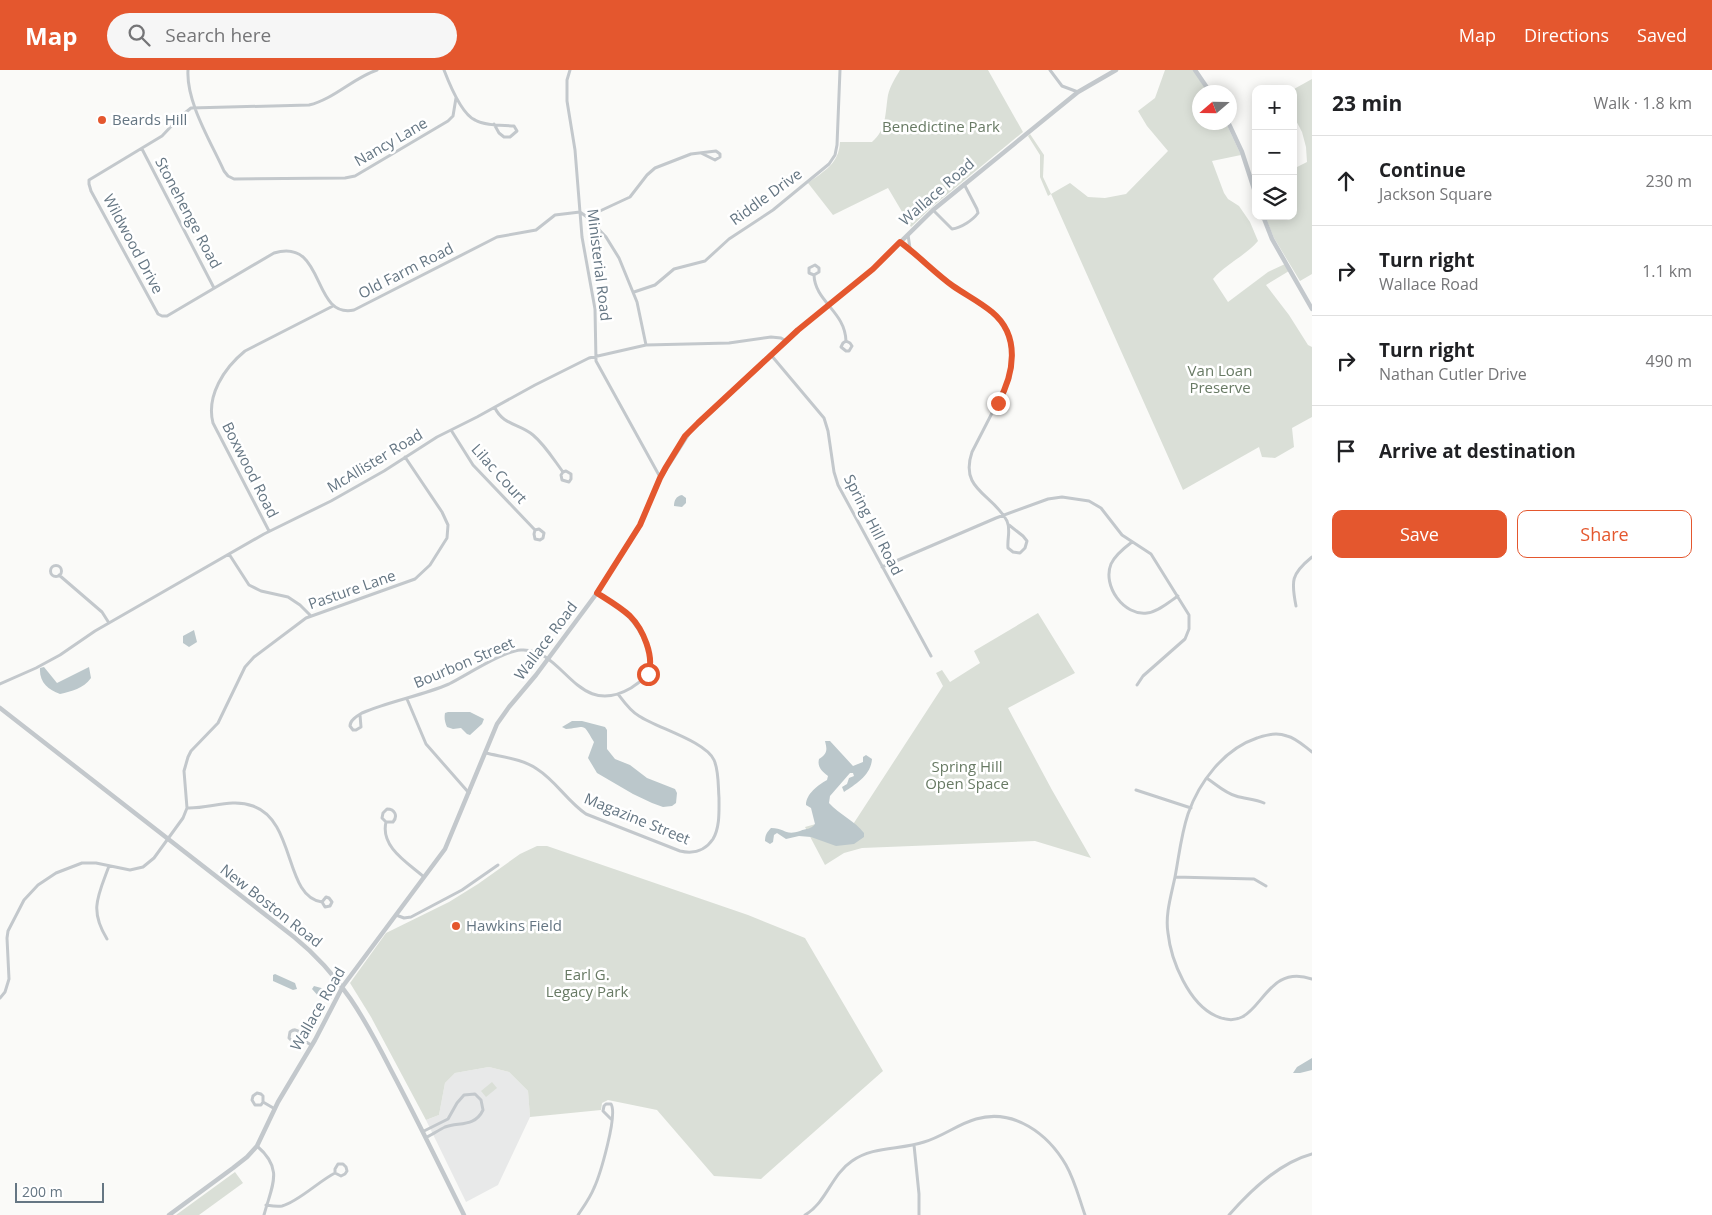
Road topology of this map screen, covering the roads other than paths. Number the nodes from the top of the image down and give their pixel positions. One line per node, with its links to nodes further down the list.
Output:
1 (188, 70): 14 (street)
2 (378, 70): 9 (street)
3 (444, 70): 13 (street)
4 (570, 70): 22 (street, Ministerial Road)
5 (840, 70): 30 (street, Riddle Drive)
6 (1050, 70): 12 (street)
7 (1116, 70): 10 (street, Wallace Road)
8 (1195, 70): 11 (street)
9 (368, 72): 14 (street)
10 (1108, 72): 12 (street, Wallace Road)
11 (1205, 85)
12 (1078, 92): 20 (street, Wallace Road)
13 (456, 98): 14 (street, Nancy Lane); 15 (street)
14 (195, 107): 17 (street)
15 (494, 124): 15 (street)
16 (1232, 130): 19 (street)
17 (142, 149): 29 (street, Stonehenge Road); 29 (street, Wildwood Drive)
18 (701, 153): 18 (street); 23 (street)
19 (1252, 183)
20 (964, 184): 21 (street, Wallace Road); 21 (street)
21 (933, 210): 25 (street, Wallace Road)
22 (580, 212): 23 (street); 32 (street, Old Farm Road); 38 (street, Ministerial Road)
23 (587, 217): 30 (street)
24 (1265, 220): 33 (street)
25 (908, 234): 26 (street, Wallace Road); 27 (street)
26 (900, 242): 27 (street); 31 (street, Wallace Road)
27 (910, 249): 44 (street)
28 (814, 275): 31 (street)
29 (215, 288): 32 (street)
30 (634, 292): 36 (street)
31 (828, 304): 34 (street, Wallace Road); 35 (street)
32 (334, 306): 47 (street, Boxwood Road)
33 (1312, 309)
34 (786, 341): 36 (street, McAllister Road); 37 (street, Wallace Road)
35 (846, 341)
36 (646, 345): 38 (street, McAllister Road)
37 (770, 355): 43 (street, Wallace Road); 51 (street, Spring Hill Road)
38 (595, 356): 39 (street, McAllister Road); 43 (street, Ministerial Road)
39 (495, 408): 40 (street, McAllister Road); 42 (street)
40 (451, 430): 41 (street, McAllister Road); 46 (street, Lilac Court)
41 (405, 457): 47 (street, McAllister Road); 56 (street, Pasture Lane)
42 (563, 472)
43 (660, 478): 53 (street, Wallace Road)
44 (1003, 514): 45 (street); 48 (street); 51 (street)
45 (1009, 525): 45 (street)
46 (535, 530)
47 (269, 531): 49 (street, McAllister Road)
48 (1132, 542): 54 (street); 54 (street)
49 (230, 554): 56 (street); 57 (street, McAllister Road)
50 (1312, 557): 55 (street)
51 (882, 567): 58 (street, Spring Hill Road)
52 (60, 575): 57 (street)
53 (597, 593): 59 (street, Wallace Road); 62 (street)
54 (1178, 596): 61 (street)
55 (1296, 606)
56 (310, 616): 72 (street, Pasture Lane)
57 (109, 623): 60 (street, McAllister Road)
58 (931, 656)
59 (548, 659): 62 (street); 63 (street, Bourbon Street); 67 (street, Wallace Road)
60 (0, 684)
61 (1137, 685)
62 (618, 694): 67 (street, Magazine Street)
63 (407, 699): 65 (street, Bourbon Street); 70 (street)
64 (0, 708): 75 (street, New Boston Road)
65 (360, 715): 65 (street)
66 (1312, 752): 68 (street)
67 (486, 753): 70 (street, Wallace Road)
68 (1208, 779): 71 (street); 73 (street)
69 (1136, 790): 73 (street)
70 (470, 793): 79 (street, Wallace Road)
71 (1264, 803)
72 (187, 808): 75 (street); 81 (street)
73 (1191, 808): 78 (street)
74 (386, 822): 74 (street); 79 (street)
75 (167, 839): 77 (street); 85 (street, New Boston Road)
76 (498, 865): 82 (street)
77 (109, 866): 83 (street); 86 (street)
78 (1175, 877): 80 (street); 84 (street)
79 (425, 878): 82 (street, Wallace Road)
80 (1266, 886)
81 (322, 902)
82 (395, 915): 85 (street, Wallace Road)
83 (107, 939)
84 (1312, 979)
85 (343, 986): 88 (street, Wallace Road); 92 (street, New Boston Road)
86 (0, 998)
87 (300, 1038): 88 (street)
88 (311, 1045): 90 (street, Wallace Road)
89 (263, 1102): 90 (street)
90 (275, 1108): 95 (street, Wallace Road)
91 (612, 1120): 91 (street); 102 (street)
92 (424, 1131): 93 (street, New Boston Road); 93 (street)
93 (427, 1137): 101 (street, New Boston Road)
94 (914, 1145): 103 (street); 104 (street); 105 (street)
95 (258, 1146): 98 (street); 99 (street, Wallace Road)
96 (1312, 1154): 106 (street)
97 (335, 1173): 98 (street)
98 (266, 1205): 100 (street)
99 (169, 1215)
100 (264, 1215)
101 (464, 1215)
102 (578, 1215)
103 (805, 1215)
104 (919, 1215)
105 (1085, 1215)
106 (1228, 1215)

